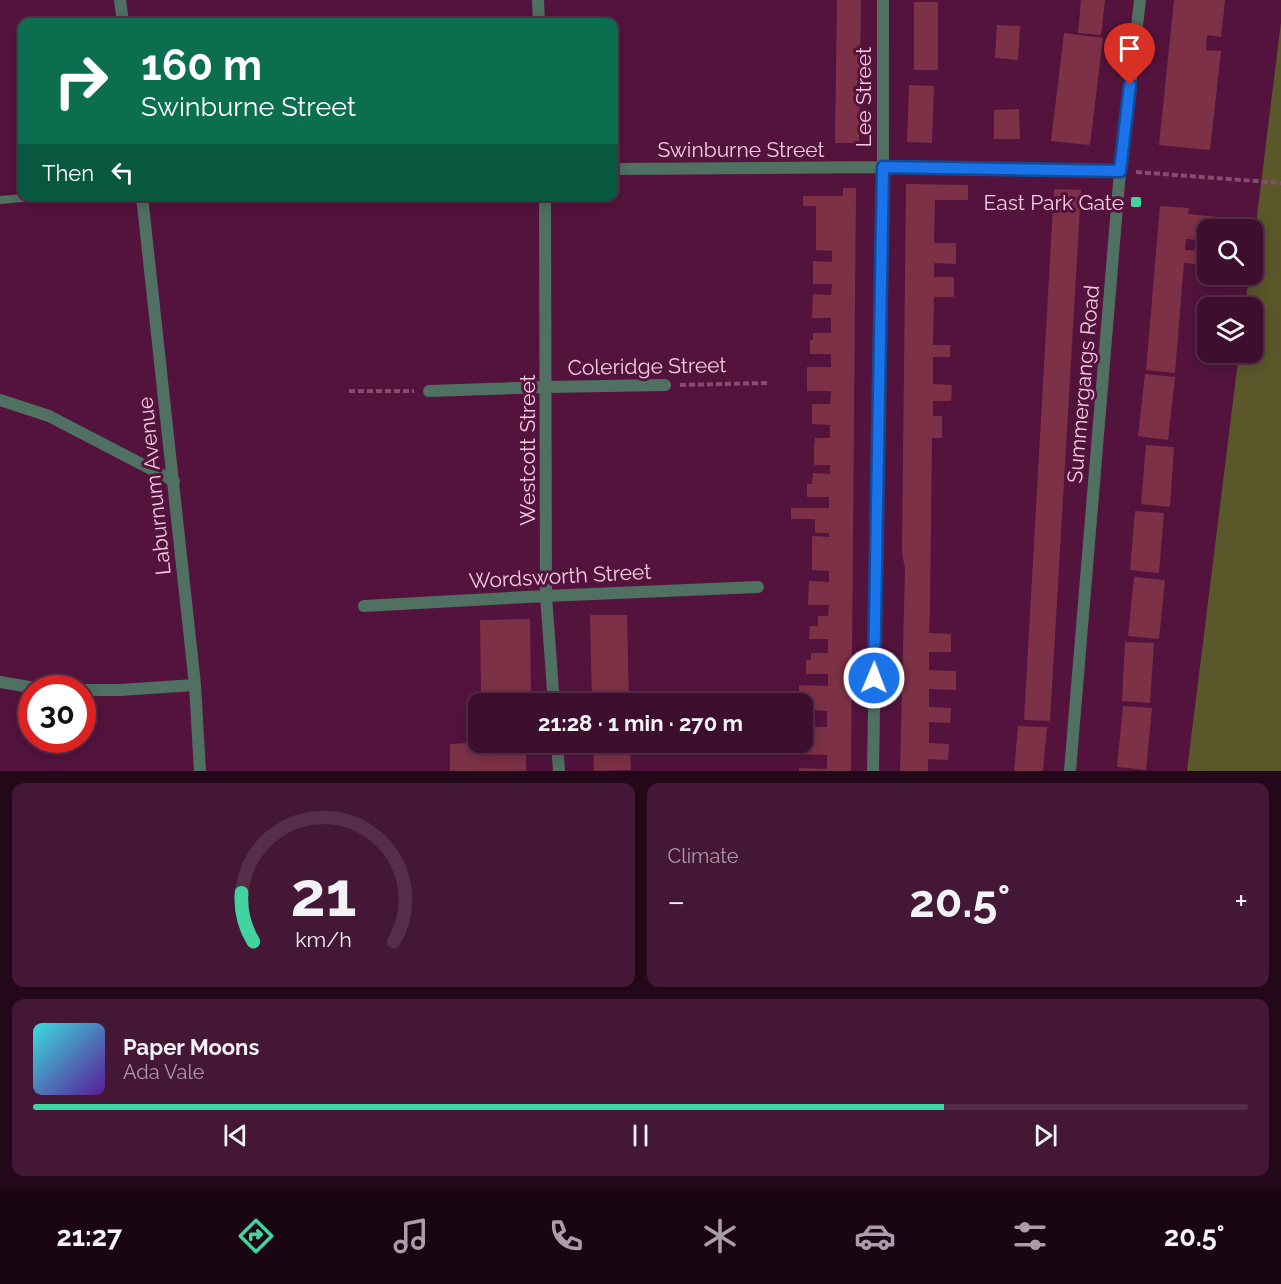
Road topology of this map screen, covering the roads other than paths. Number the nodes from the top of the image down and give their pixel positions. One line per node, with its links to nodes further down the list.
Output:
1 (120, 0): 5 (street)
2 (538, 0): 6 (street)
3 (883, 0): 7 (street, Lee Street)
4 (1140, 0): 9 (street, Summergangs Road)
5 (122, 18)
6 (539, 18)
7 (883, 167): 8 (street, Swinburne Street); 9 (street, Swinburne Street); 30 (street, Lee Street)
8 (618, 169)
9 (1120, 171): 31 (street, Summergangs Road)
10 (18, 198): 11 (lane)
11 (0, 200)
12 (143, 201): 18 (street, Laburnum Avenue)
13 (545, 201): 15 (street, Westcott Street)
14 (665, 385): 15 (street, Coleridge Street)
15 (546, 387): 16 (street, Coleridge Street); 20 (street, Westcott Street)
16 (429, 391)
17 (0, 400): 18 (street)
18 (174, 481): 24 (street, Laburnum Avenue)
19 (758, 587): 20 (street, Wordsworth Street)
20 (546, 596): 21 (street, Wordsworth Street); 26 (street, Westcott Street)
21 (364, 606)
22 (0, 682): 23 (street)
23 (18, 685)
24 (195, 685): 25 (street); 28 (street, Laburnum Avenue)
25 (96, 690)
26 (553, 693)
27 (558, 753): 29 (street)
28 (200, 771)
29 (559, 771)
30 (873, 771)
31 (1070, 771)

